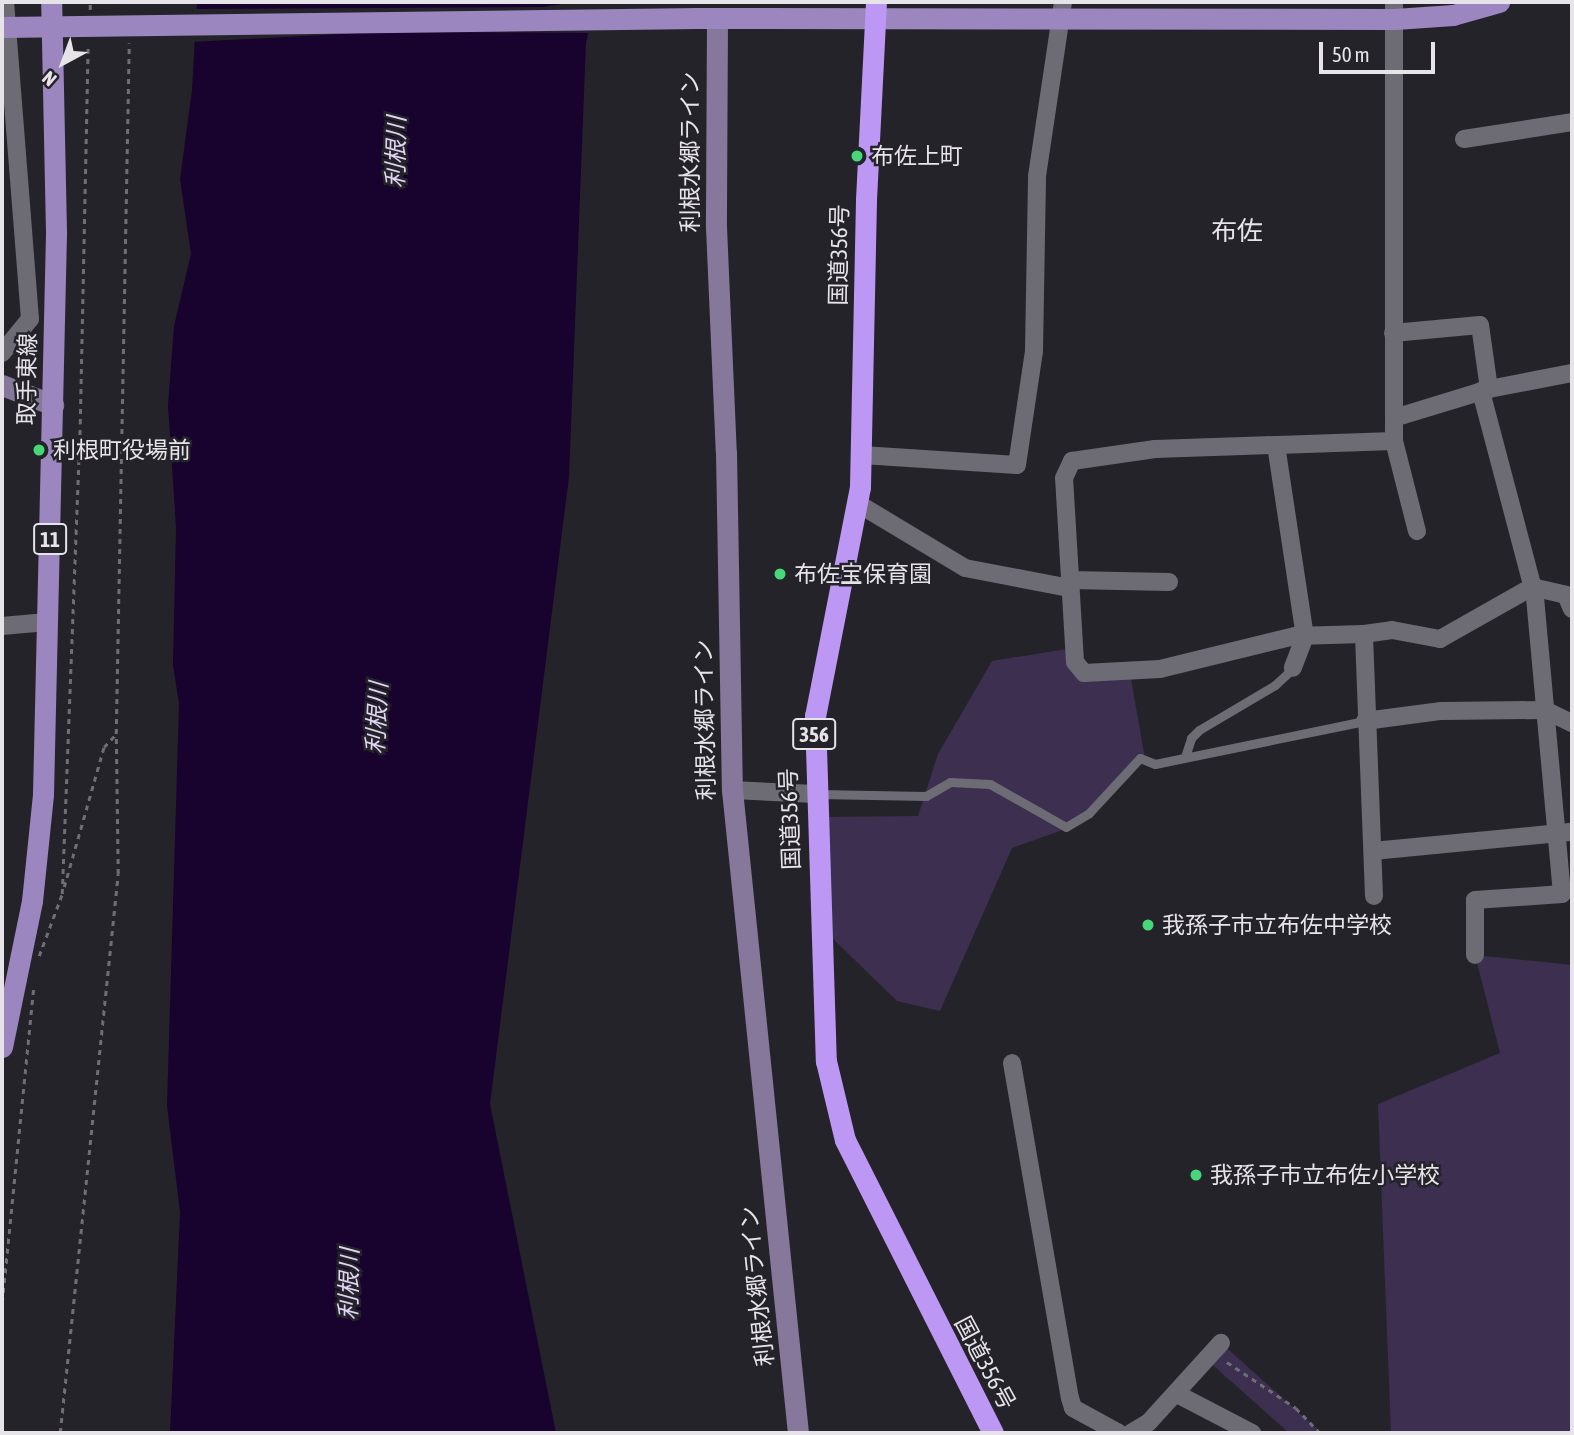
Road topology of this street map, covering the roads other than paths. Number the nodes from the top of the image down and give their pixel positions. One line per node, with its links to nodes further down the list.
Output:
1 (5, 2): 10 (street)
2 (51, 2): 9 (main road, 取手東線 / 11)
3 (876, 2): 24 (highway, 国道356号 / 356)
4 (1063, 2): 24 (street)
5 (1499, 2): 6 (main road)
6 (1394, 10): 7 (main road); 15 (street)
7 (710, 13): 9 (main road); 40 (main road, 利根水郷ライン)
8 (2, 27): 9 (main road)
9 (44, 27): 20 (main road, 取手東線 / 11)
10 (5, 51): 14 (street)
11 (1572, 122): 12 (street)
12 (1464, 139)
13 (2, 175): 14 (street)
14 (17, 187): 16 (street)
15 (1393, 334): 19 (street); 21 (street)
16 (2, 353)
17 (1572, 373): 19 (street)
18 (2, 385): 20 (main road)
19 (1485, 390): 21 (street); 29 (street)
20 (47, 403): 31 (main road, 取手東線 / 11)
21 (1394, 418): 22 (street)
22 (1394, 441): 23 (street); 26 (street)
23 (1276, 445): 28 (street); 34 (street)
24 (862, 456): 25 (highway, 国道356号 / 356)
25 (857, 503): 28 (street); 41 (highway, 国道356号 / 356)
26 (1417, 531)
27 (1169, 582): 28 (street)
28 (1070, 584): 34 (street)
29 (1532, 587): 30 (street); 33 (street); 36 (street)
30 (1572, 609)
31 (47, 622): 32 (street); 47 (main road, 取手東線 / 11)
32 (2, 626)
33 (1364, 634): 34 (street); 37 (street)
34 (1305, 636): 35 (street)
35 (1293, 668): 39 (lane)
36 (1545, 710): 37 (street); 38 (street); 42 (street)
37 (1364, 721): 39 (lane); 43 (street)
38 (1572, 723)
39 (1185, 757): 41 (lane)
40 (732, 790): 41 (street); 52 (main road, 利根水郷ライン)
41 (815, 794): 53 (highway, 国道356号 / 356)
42 (1564, 833): 43 (street); 44 (street)
43 (1373, 851): 45 (street)
44 (1567, 894): 46 (street)
45 (1374, 896)
46 (1475, 955)
47 (2, 1047)
48 (1012, 1063): 54 (street)
49 (1221, 1343): 50 (street)
50 (1177, 1394): 51 (street); 55 (street)
51 (1244, 1431)
52 (798, 1433)
53 (993, 1433)
54 (1119, 1433)
55 (1130, 1433)

